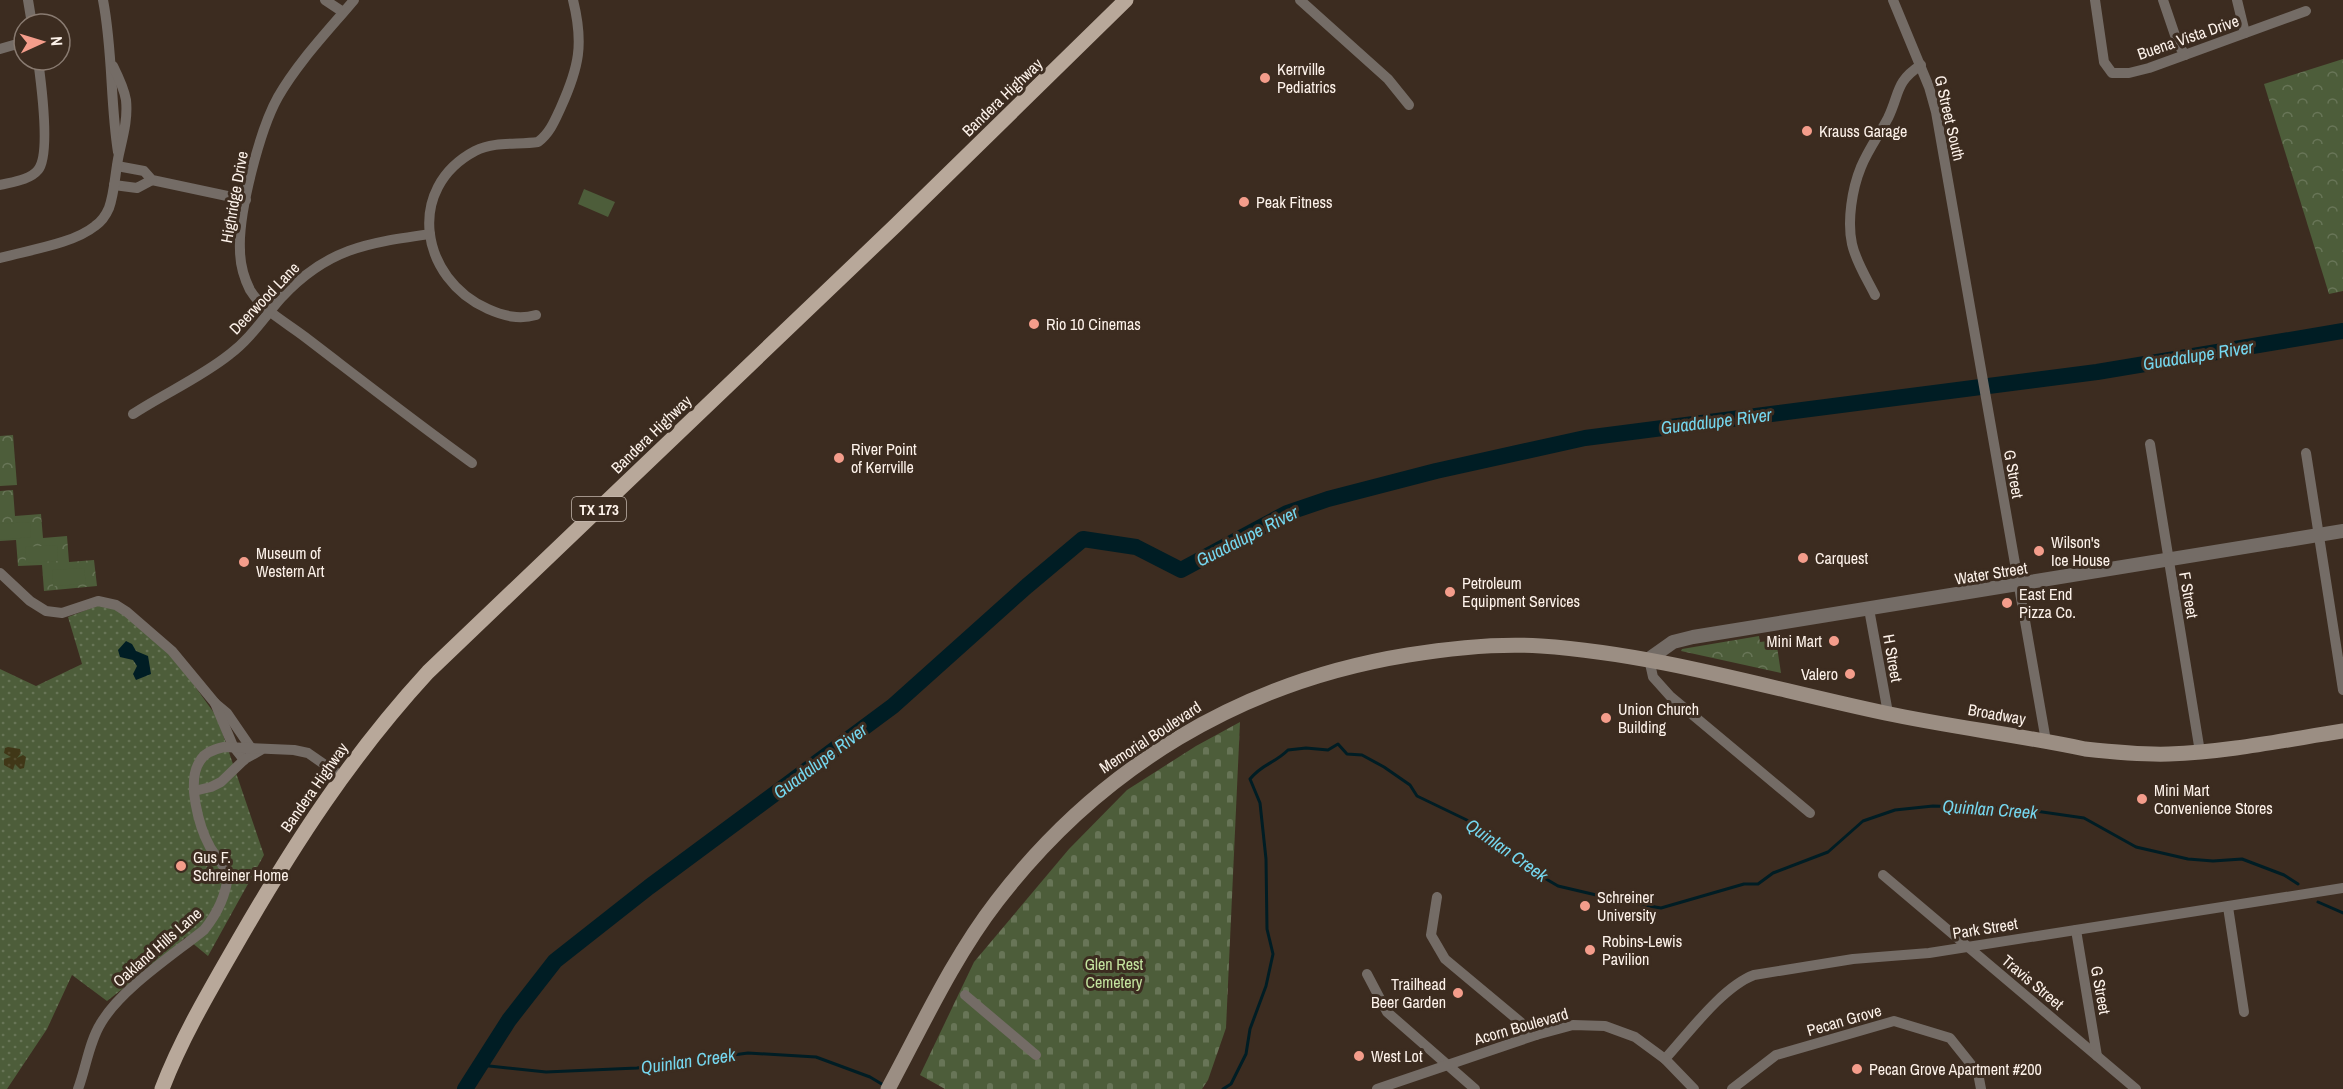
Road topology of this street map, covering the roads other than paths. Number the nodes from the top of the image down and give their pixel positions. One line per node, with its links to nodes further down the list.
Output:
1 (103, 0): 18 (street)
2 (325, 0): 12 (street)
3 (354, 0): 12 (street, Highridge Drive)
4 (573, 0): 24 (street)
5 (1126, 0): 49 (main road, Bandera Highway / TX 173)
6 (1300, 0): 17 (street)
7 (1893, 0): 15 (street, G Street South)
8 (2095, 0): 14 (street, Buena Vista Drive)
9 (2163, 0): 14 (street)
10 (2237, 0): 13 (street)
11 (2306, 11): 13 (street, Buena Vista Drive)
12 (343, 12): 22 (street, Highridge Drive)
13 (2245, 33): 14 (street, Buena Vista Drive)
14 (2185, 55)
15 (1921, 65): 23 (street, G Street South); 26 (street)
16 (39, 72): 20 (street)
17 (1409, 105)
18 (118, 161): 19 (street); 21 (street)
19 (152, 180): 21 (street); 22 (street)
20 (0, 185)
21 (114, 185): 25 (street)
22 (246, 200): 27 (street, Highridge Drive)
23 (1954, 213): 37 (street, G Street)
24 (430, 234): 27 (street, Deerwood Lane); 28 (street)
25 (0, 258)
26 (1875, 295)
27 (271, 311): 29 (street, Deerwood Lane); 32 (street, Highridge Drive)
28 (536, 315)
29 (133, 414)
30 (2150, 444): 35 (street, F Street)
31 (2306, 453): 34 (street)
32 (472, 463)
33 (2343, 531): 34 (street, Water Street)
34 (2317, 535): 35 (street, Water Street); 40 (street)
35 (2168, 560): 37 (street, Water Street); 47 (street, F Street)
36 (0, 573): 41 (street)
37 (2019, 585): 38 (street, Water Street); 44 (street, G Street)
38 (1869, 609): 39 (street, Water Street); 42 (street, H Street)
39 (1649, 659): 42 (main road, Broadway); 51 (street); 68 (main road, Memorial Boulevard)
40 (2343, 690)
41 (215, 703): 45 (street); 46 (street)
42 (1888, 714): 44 (main road, Broadway)
43 (2343, 730): 47 (main road, Broadway)
44 (2046, 741): 47 (main road, Broadway)
45 (233, 746): 46 (street, Oakland Hills Lane); 48 (street); 50 (street, Oakland Hills Lane)
46 (256, 750): 48 (street); 49 (street, Oakland Hills Lane)
47 (2200, 752)
48 (244, 760): 50 (street)
49 (342, 776): 67 (main road, Bandera Highway / TX 173)
50 (194, 791): 66 (street, Oakland Hills Lane)
51 (1810, 813)
52 (1883, 875): 57 (street, Travis Street)
53 (2343, 888): 55 (street, Park Street)
54 (1437, 897): 61 (street)
55 (2228, 907): 56 (street, Park Street); 60 (street)
56 (2076, 930): 57 (street, Park Street); 63 (street, G Street)
57 (1967, 946): 63 (street, Travis Street); 64 (street, Park Street)
58 (1367, 974): 65 (street)
59 (965, 995): 62 (street)
60 (2244, 1012)
61 (1536, 1035): 64 (street, Acorn Boulevard); 65 (street, Acorn Boulevard)
62 (1036, 1055)
63 (2097, 1056): 74 (street, Travis Street)
64 (1665, 1059): 71 (street, Acorn Boulevard)
65 (1447, 1065): 69 (street, Acorn Boulevard); 70 (street)
66 (78, 1089)
67 (162, 1089)
68 (888, 1089)
69 (1377, 1089)
70 (1475, 1089)
71 (1694, 1089)
72 (1732, 1089): 73 (street, Pecan Grove)
73 (1981, 1089)
74 (2136, 1089)

